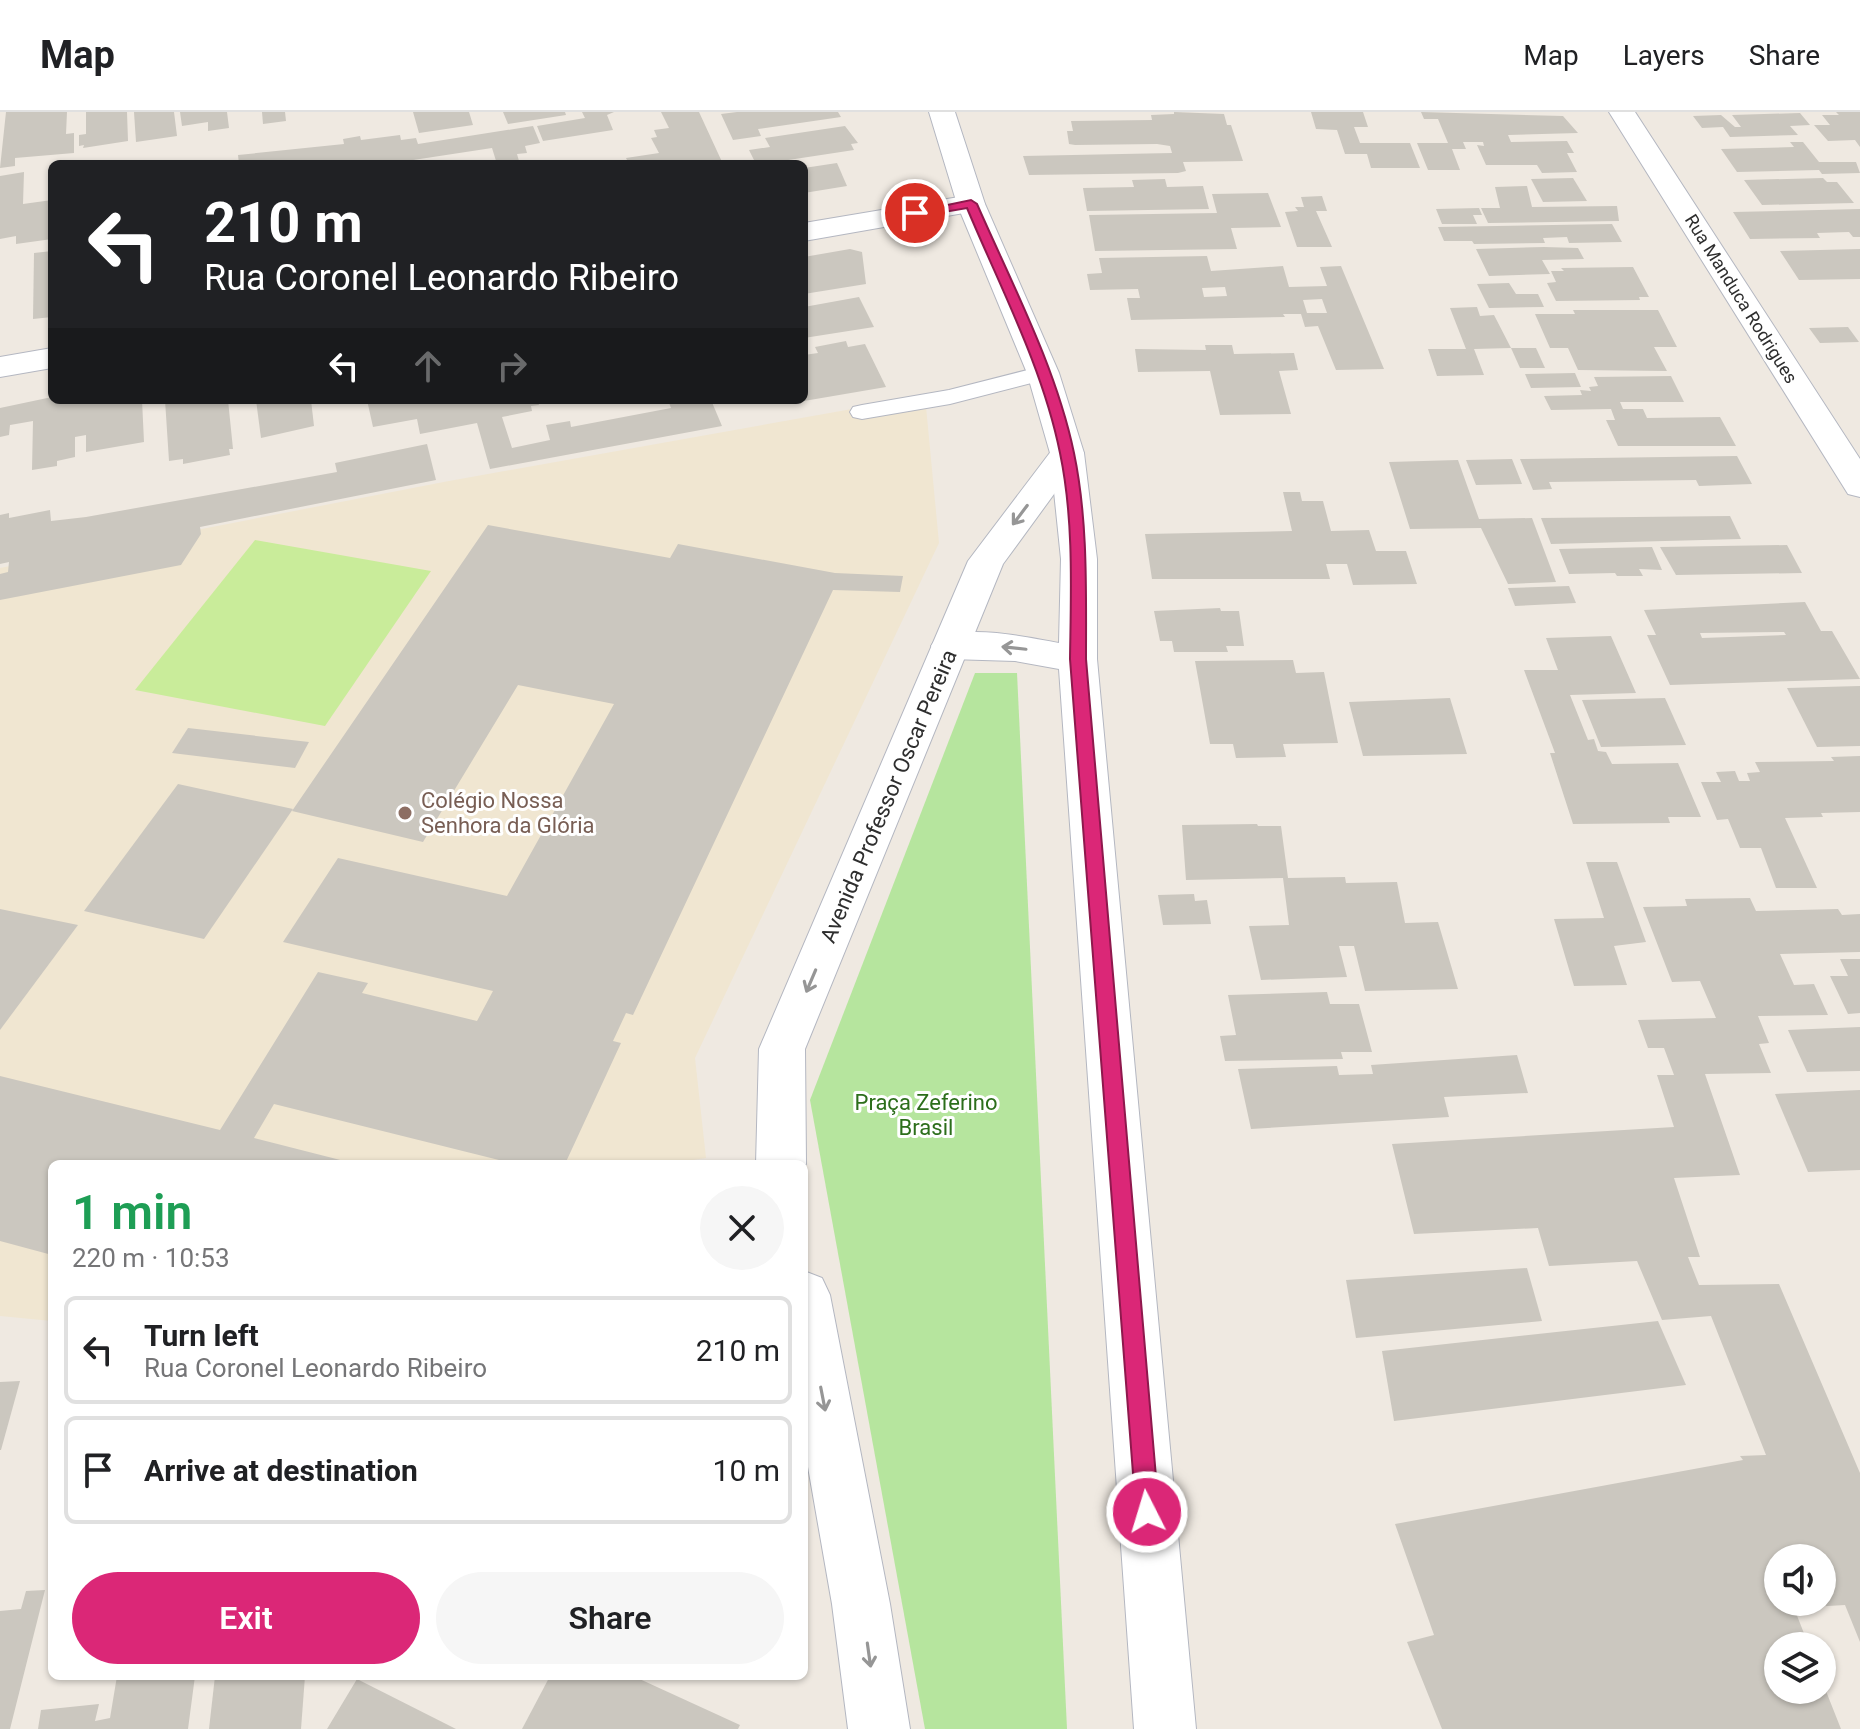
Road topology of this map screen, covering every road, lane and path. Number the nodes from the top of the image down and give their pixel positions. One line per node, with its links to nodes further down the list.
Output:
1 (942, 112): 3 (street)
2 (1622, 112): 10 (street, Rua Manduca Rodrigues)
3 (971, 204): 4 (street); 7 (street)
4 (808, 231)
5 (48, 359): 6 (street)
6 (0, 367)
7 (1043, 373): 8 (lane); 9 (street)
8 (862, 412)
9 (1067, 453): 11 (street, Avenida Professor Oscar Pereira, one-way to 11); 12 (street)
10 (1860, 486)
11 (950, 646): 12 (street, one-way to 11); 13 (street, Avenida Professor Oscar Pereira, one-way to 13)
12 (1078, 659): 16 (street)
13 (781, 1160)
14 (808, 1317): 15 (street, one-way to 15)
15 (879, 1729)
16 (1165, 1729)

